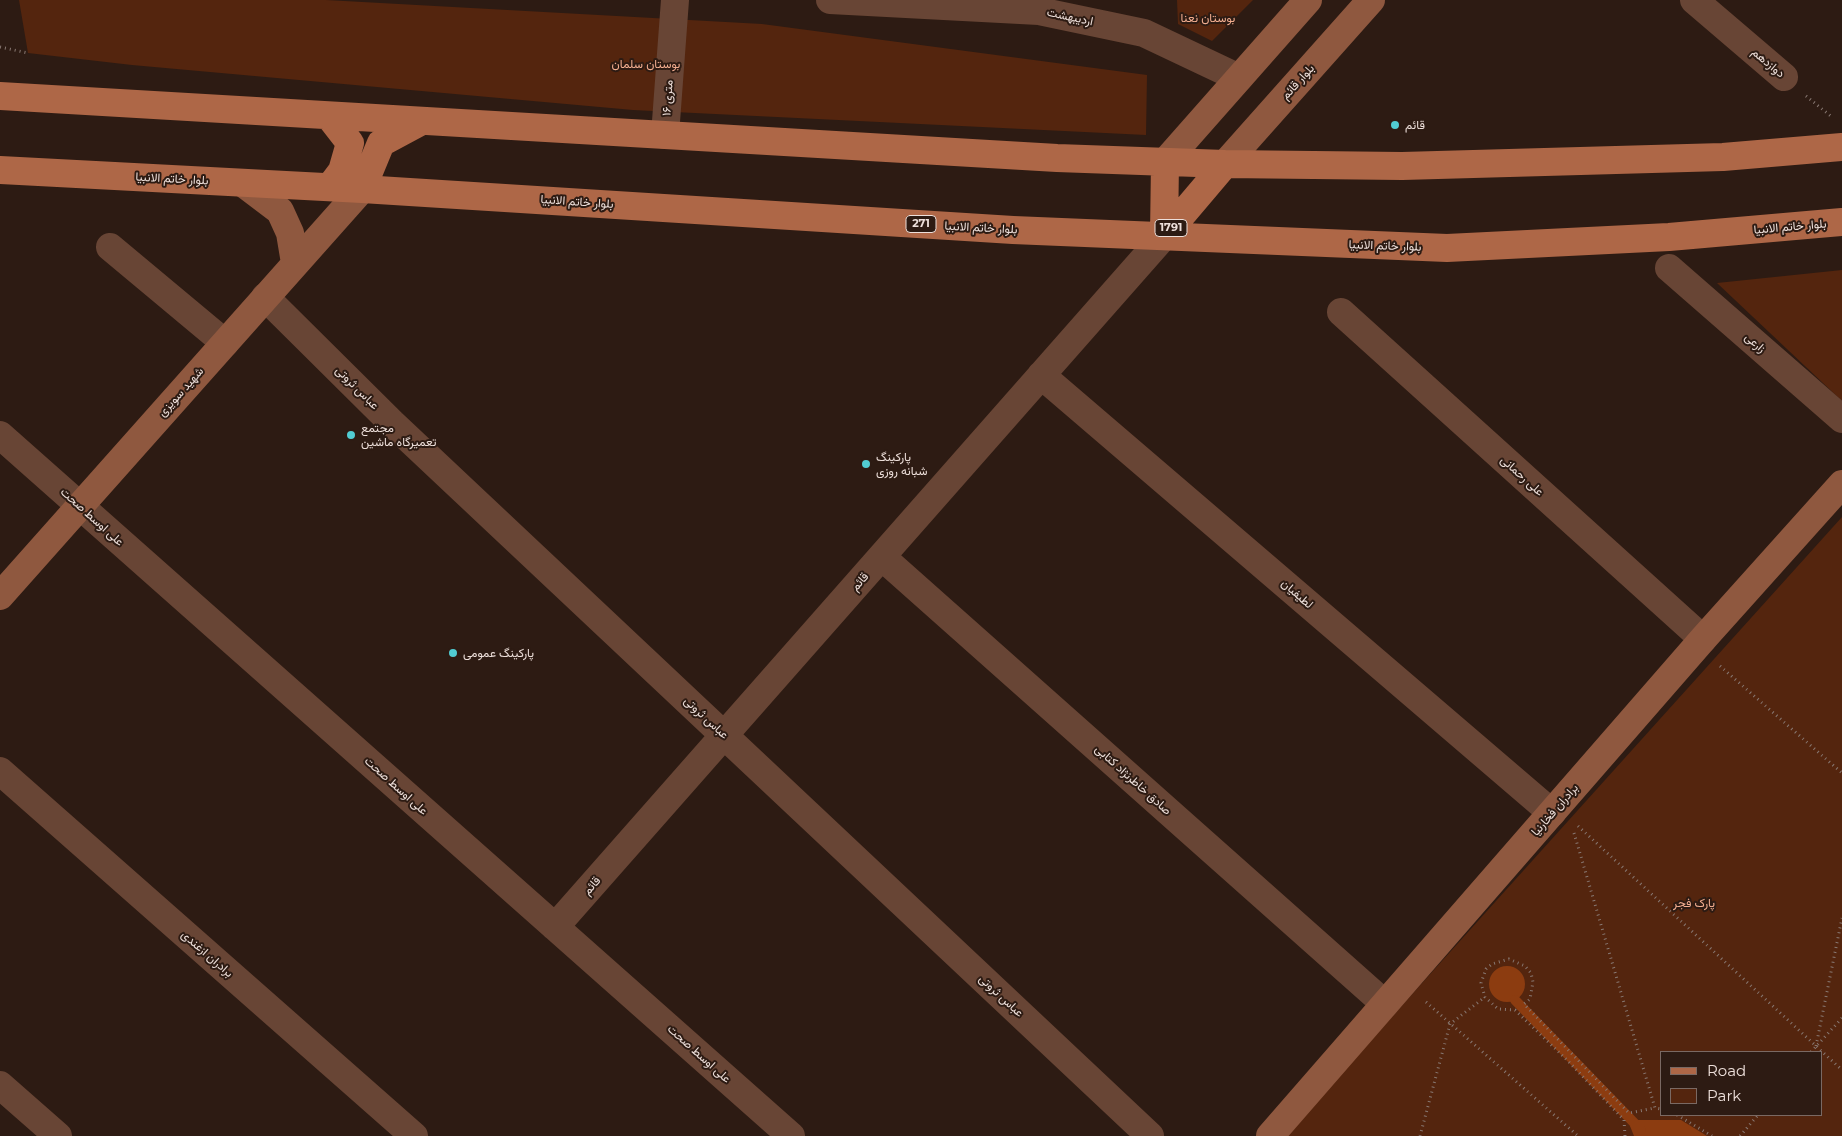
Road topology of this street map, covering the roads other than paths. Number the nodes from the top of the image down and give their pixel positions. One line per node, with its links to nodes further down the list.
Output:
1 (675, 0): 12 (street, ۱۶ متری)
2 (830, 0): 7 (street, اردیبهشت)
3 (1308, 0): 7 (main road)
4 (1371, 0): 14 (main road, بلوار قائم / 1791)
5 (1694, 0): 6 (street, دوازدهم)
6 (1784, 77)
7 (1239, 78): 13 (main road)
8 (0, 96): 9 (main road)
9 (329, 116): 10 (main road); 17 (main road)
10 (422, 121): 12 (main road); 18 (main road)
11 (1840, 134): 14 (main road)
12 (665, 135): 13 (main road)
13 (1165, 162): 14 (main road); 20 (main road, 1791)
14 (1225, 164): 20 (main road, 1791)
15 (0, 170): 16 (main road, بلوار خاتم الانبیا / 271)
16 (243, 183): 17 (main road, بلوار خاتم الانبیا / 271); 22 (main road)
17 (330, 187): 18 (main road, بلوار خاتم الانبیا / 271)
18 (362, 189): 20 (main road, بلوار خاتم الانبیا / 271); 22 (main road, شهید سویزی)
19 (1842, 222): 20 (main road, بلوار خاتم الانبیا / 271)
20 (1164, 236): 27 (street, قائم / 1791)
21 (110, 247): 26 (street)
22 (295, 263): 24 (main road, شهید سویزی)
23 (1669, 268): 28 (street, زارعی)
24 (265, 297): 26 (main road, شهید سویزی); 35 (street, عباس ثروتی)
25 (1341, 312): 34 (street, علی رحمانی)
26 (225, 343): 31 (main road, شهید سویزی)
27 (1041, 375): 32 (street, قائم / 1791); 37 (street, لطیفیان)
28 (1842, 419)
29 (0, 435): 31 (street, علی اوسط صحت)
30 (1842, 484): 34 (main road, برادران فخارنیا)
31 (80, 506): 33 (main road, شهید سویزی); 38 (street, علی اوسط صحت)
32 (882, 557): 35 (street, قائم / 1791); 39 (street, صادق خاطرنژاد کتابی)
33 (0, 596)
34 (1708, 650): 37 (main road, برادران فخارنیا)
35 (725, 735): 38 (street, قائم / 1791); 44 (street, عباس ثروتی)
36 (0, 771): 42 (street, برادران ازغندی)
37 (1561, 816): 39 (main road, برادران فخارنیا)
38 (555, 927): 43 (street, علی اوسط صحت)
39 (1385, 1004): 45 (main road, برادران فخارنیا)
40 (0, 1085): 41 (street)
41 (58, 1136)
42 (414, 1136)
43 (791, 1136)
44 (1150, 1136)
45 (1270, 1136)

